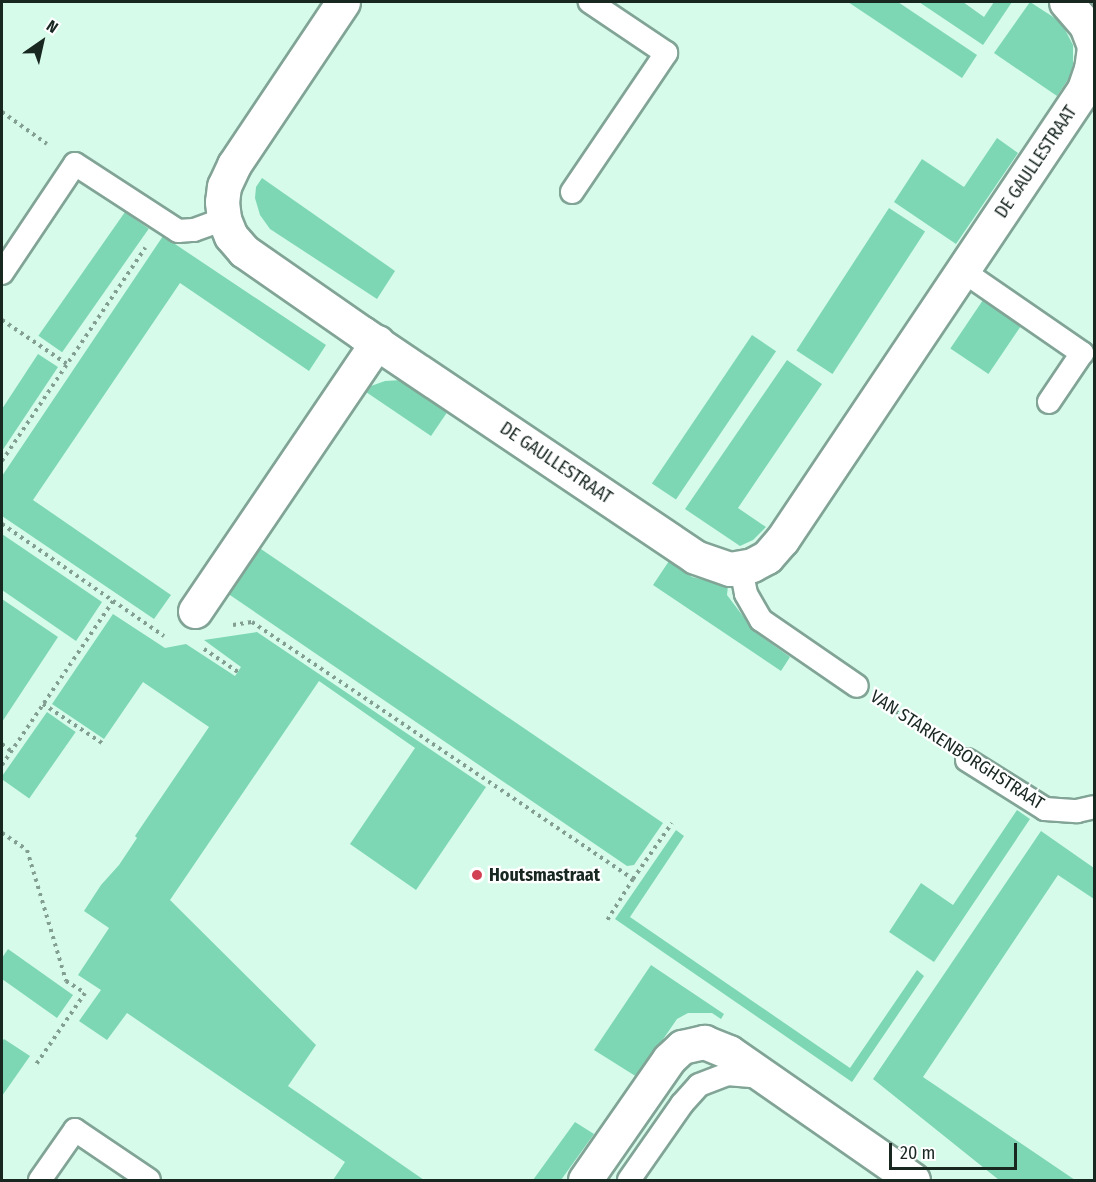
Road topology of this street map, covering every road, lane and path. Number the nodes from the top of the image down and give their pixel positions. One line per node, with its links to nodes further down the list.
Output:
1 (343, 2): 8 (street, DE GAULLESTRAAT)
2 (590, 2): 7 (lane)
3 (1068, 3): 4 (street, DE GAULLESTRAAT)
4 (1095, 46): 10 (street, DE GAULLESTRAAT)
5 (2, 112): 6 (path)
6 (75, 164): 9 (lane); 11 (lane)
7 (572, 192)
8 (224, 219): 9 (lane); 13 (street, DE GAULLESTRAAT)
9 (162, 223): 14 (path)
10 (963, 271): 15 (lane); 18 (street, DE GAULLESTRAAT)
11 (2, 273)
12 (2, 320): 14 (path)
13 (377, 342): 18 (street, DE GAULLESTRAAT); 20 (street)
14 (67, 364): 16 (path)
15 (1049, 402)
16 (2, 461)
17 (2, 524): 19 (path)
18 (741, 568): 25 (lane)
19 (113, 601): 22 (path); 26 (path)
20 (195, 611)
21 (231, 626): 35 (path)
22 (173, 636)
23 (201, 646): 24 (path)
24 (238, 672)
25 (857, 686): 30 (path, VAN STARKENBORGHSTRAAT)
26 (43, 704): 27 (path); 29 (path)
27 (102, 743)
28 (2, 744): 29 (path)
29 (11, 751): 31 (path)
30 (967, 760): 32 (lane, VAN STARKENBORGHSTRAAT)
31 (2, 765)
32 (1095, 807)
33 (672, 823): 35 (path)
34 (2, 833): 37 (path)
35 (633, 879): 36 (path)
36 (606, 922)
37 (35, 1066)
38 (765, 1077): 41 (street); 42 (lane); 43 (street)
39 (40, 1180): 40 (lane)
40 (149, 1180)
41 (585, 1180)
42 (629, 1180)
43 (913, 1180)

